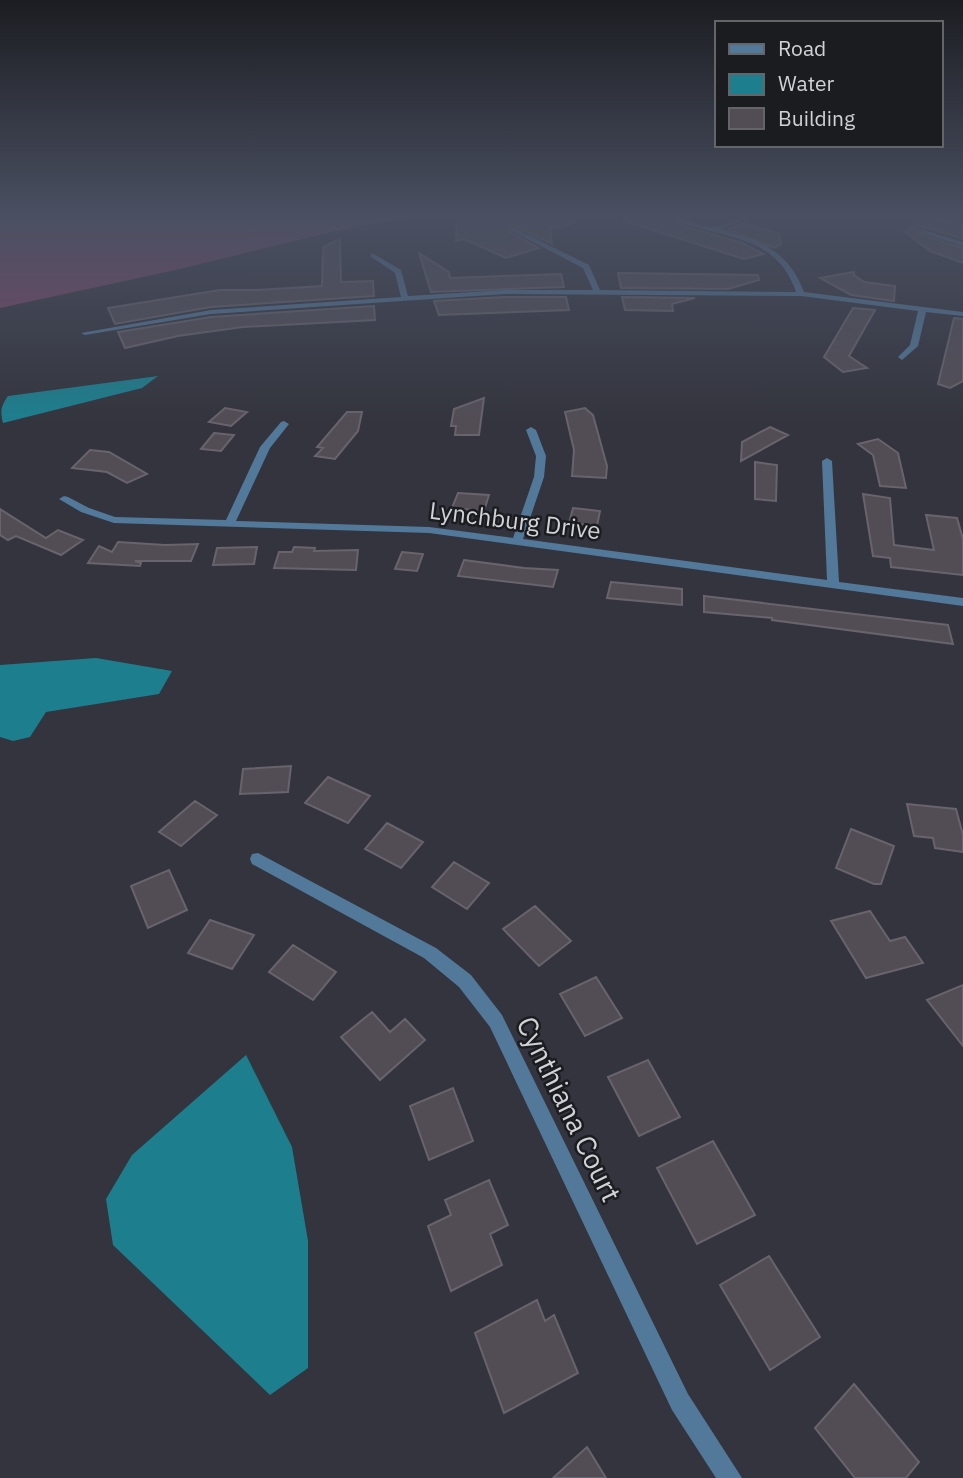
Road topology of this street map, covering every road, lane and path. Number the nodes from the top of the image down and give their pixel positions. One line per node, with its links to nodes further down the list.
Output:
1 (402, 286): 6 (street)
2 (595, 286): 4 (street)
3 (798, 286): 5 (street)
4 (597, 291): 5 (street); 6 (street)
5 (801, 294): 7 (street)
6 (405, 298): 9 (street)
7 (923, 308): 8 (street); 10 (street)
8 (963, 314)
9 (85, 333)
10 (902, 357)
11 (284, 424): 15 (street)
12 (531, 430): 16 (street)
13 (827, 461): 17 (street)
14 (64, 499): 15 (street, Lynchburg Drive)
15 (229, 525): 16 (street, Lynchburg Drive)
16 (517, 541): 17 (street, Lynchburg Drive)
17 (833, 584): 18 (street, Lynchburg Drive)
18 (963, 602)
19 (258, 859): 20 (street, Cynthiana Court)
20 (730, 1478)

